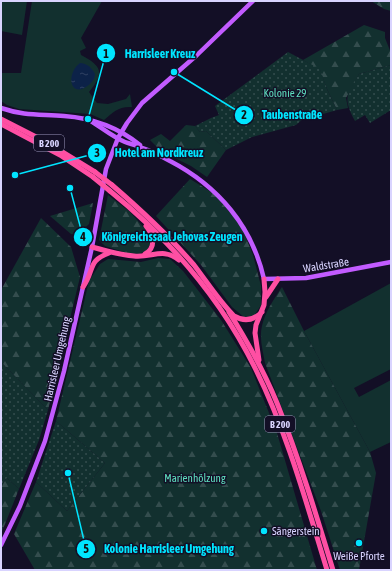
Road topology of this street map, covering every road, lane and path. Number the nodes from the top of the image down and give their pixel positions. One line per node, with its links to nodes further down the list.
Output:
1 (253, 1): 6 (main road, Harrisleer Umgehung)
2 (1, 108): 4 (main road)
3 (1, 119): 9 (highway, B 200)
4 (91, 121): 6 (main road); 7 (main road)
5 (1, 124): 9 (highway, B 200)
6 (122, 132): 7 (main road, Harrisleer Umgehung); 8 (main road)
7 (118, 138): 8 (main road); 12 (main road, Harrisleer Umgehung)
8 (143, 148): 17 (main road)
9 (94, 175): 10 (highway, B 200, bridge)
10 (111, 188): 11 (highway, B 200); 21 (highway, B 200)
11 (136, 213): 14 (highway); 16 (highway, B 200)
12 (92, 247): 13 (highway); 19 (main road, Harrisleer Umgehung)
13 (110, 252): 14 (highway); 19 (highway)
14 (143, 256): 16 (highway)
15 (391, 262): 18 (main road, Waldstraße)
16 (189, 268): 25 (highway, B 200)
17 (264, 279): 18 (main road, Waldstraße); 20 (highway)
18 (278, 279): 20 (highway)
19 (83, 287): 24 (main road, Harrisleer Umgehung)
20 (265, 297): 22 (highway)
21 (229, 312): 22 (highway); 23 (highway, B 200)
22 (262, 312): 23 (highway)
23 (259, 365): 26 (highway, B 200)
24 (1, 545)
25 (327, 570)
26 (333, 570)

